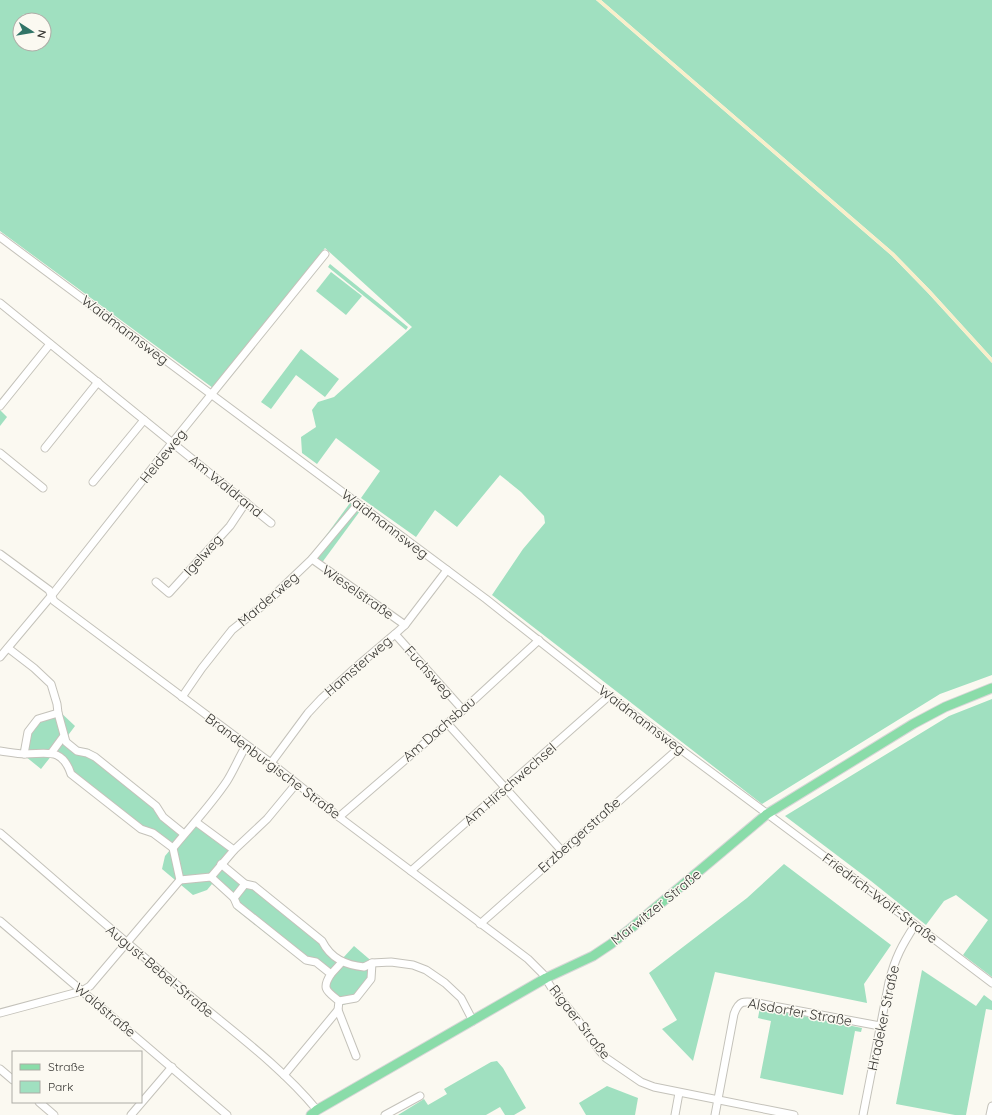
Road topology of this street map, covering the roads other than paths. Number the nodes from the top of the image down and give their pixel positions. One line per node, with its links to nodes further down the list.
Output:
1 (0, 237): 6 (street, Waidmannsweg)
2 (326, 254): 6 (street, Heideweg)
3 (0, 303): 4 (street, Am Waldrand)
4 (50, 344): 5 (street, Am Waldrand); 7 (street)
5 (98, 382): 8 (street, Am Waldrand); 10 (street)
6 (212, 396): 9 (street, Heideweg); 15 (street, Waidmannsweg)
7 (0, 406)
8 (144, 420): 9 (street, Am Waldrand); 12 (street)
9 (172, 443): 14 (street, Am Waldrand); 21 (street, Heideweg)
10 (45, 448)
11 (0, 452): 13 (street)
12 (93, 482)
13 (43, 488)
14 (246, 502): 16 (street, Am Waldrand); 20 (street, Igelweg)
15 (358, 504): 18 (street, Marderweg); 19 (street, Waidmannsweg)
16 (271, 523)
17 (0, 554): 21 (street, Brandenburgische Straße)
18 (312, 559): 22 (street, Wieselstraße); 29 (street, Marderweg)
19 (446, 570): 22 (street, Hamsterweg); 24 (street, Waidmannsweg)
20 (156, 582)
21 (52, 595): 25 (street, Heideweg); 29 (street, Brandenburgische Straße)
22 (405, 625): 23 (street, Hamsterweg)
23 (395, 634): 30 (street, Fuchsweg); 39 (street, Hamsterweg)
24 (539, 640): 28 (street, Waidmannsweg); 30 (street, Am Dachsbau)
25 (8, 648): 26 (street, Heideweg); 31 (street)
26 (0, 657)
27 (992, 688): 42 (main road, Marwitzer Straße)
28 (609, 696): 35 (street, Waidmannsweg); 41 (street, Am Hirschwechsel)
29 (182, 697): 34 (street, Brandenburgische Straße)
30 (463, 710): 32 (street, Am Dachsbau)
31 (58, 713): 33 (street); 38 (street)
32 (447, 723): 41 (street); 43 (street, Am Dachsbau)
33 (63, 737): 37 (street); 46 (street)
34 (246, 746): 39 (street, Brandenburgische Straße); 44 (street)
35 (679, 748): 42 (street, Waidmannsweg); 49 (street, Erzbergerstraße)
36 (0, 751): 38 (street)
37 (52, 752): 38 (street); 47 (street)
38 (24, 754)
39 (271, 763): 40 (street, Brandenburgische Straße)
40 (296, 784): 43 (street, Brandenburgische Straße); 48 (street)
41 (506, 788): 49 (street); 51 (street, Am Hirschwechsel)
42 (767, 814): 58 (street, Friedrich-Wolf-Straße); 63 (main road, Marwitzer Straße)
43 (339, 818): 51 (street, Brandenburgische Straße)
44 (196, 822): 46 (street); 48 (street)
45 (0, 833): 59 (street, August-Bebel-Straße)
46 (184, 834): 47 (street)
47 (173, 848): 53 (street)
48 (234, 850): 50 (street)
49 (562, 850): 57 (street, Erzbergerstraße)
50 (221, 864): 52 (street); 54 (street)
51 (411, 871): 57 (street, Brandenburgische Straße)
52 (211, 877): 53 (street); 55 (street)
53 (180, 880): 59 (street)
54 (245, 884): 55 (street); 60 (street)
55 (234, 898): 62 (street)
56 (0, 922): 65 (street, Waldstraße)
57 (480, 924): 63 (street, Brandenburgische Straße)
58 (915, 925): 64 (street, Friedrich-Wolf-Straße); 70 (street, Hradeker Straße)
59 (126, 943): 65 (street); 74 (street, August-Bebel-Straße)
60 (342, 962): 61 (street); 62 (street)
61 (372, 963): 66 (street); 69 (street)
62 (331, 974): 66 (street)
63 (546, 978): 69 (main road, Marwitzer Straße); 76 (street, Rigaer Straße)
64 (992, 983)
65 (82, 991): 68 (street); 72 (street, Waldstraße)
66 (338, 1001): 67 (street)
67 (338, 1010): 71 (street); 74 (street)
68 (0, 1013)
69 (472, 1021): 83 (main road, Marwitzer Straße)
70 (880, 1026): 79 (street, Alsdorfer Straße); 91 (street, Hradeker Straße)
71 (356, 1056)
72 (172, 1067): 78 (street); 86 (street, Waldstraße)
73 (0, 1069): 75 (street)
74 (284, 1075): 83 (street, August-Bebel-Straße)
75 (12, 1079)
76 (679, 1093): 79 (street, Rigaer Straße); 88 (street)
77 (420, 1096): 87 (street)
78 (142, 1101)
79 (718, 1101): 89 (street, Alsdorfer Straße); 90 (street, Rigaer Straße)
80 (40, 1103): 84 (street)
81 (140, 1103): 85 (street)
82 (992, 1106): 92 (street)
83 (314, 1113)
84 (54, 1115)
85 (130, 1115)
86 (228, 1115)
87 (384, 1115)
88 (675, 1115)
89 (715, 1115)
90 (794, 1115)
91 (863, 1115)
92 (990, 1115)

